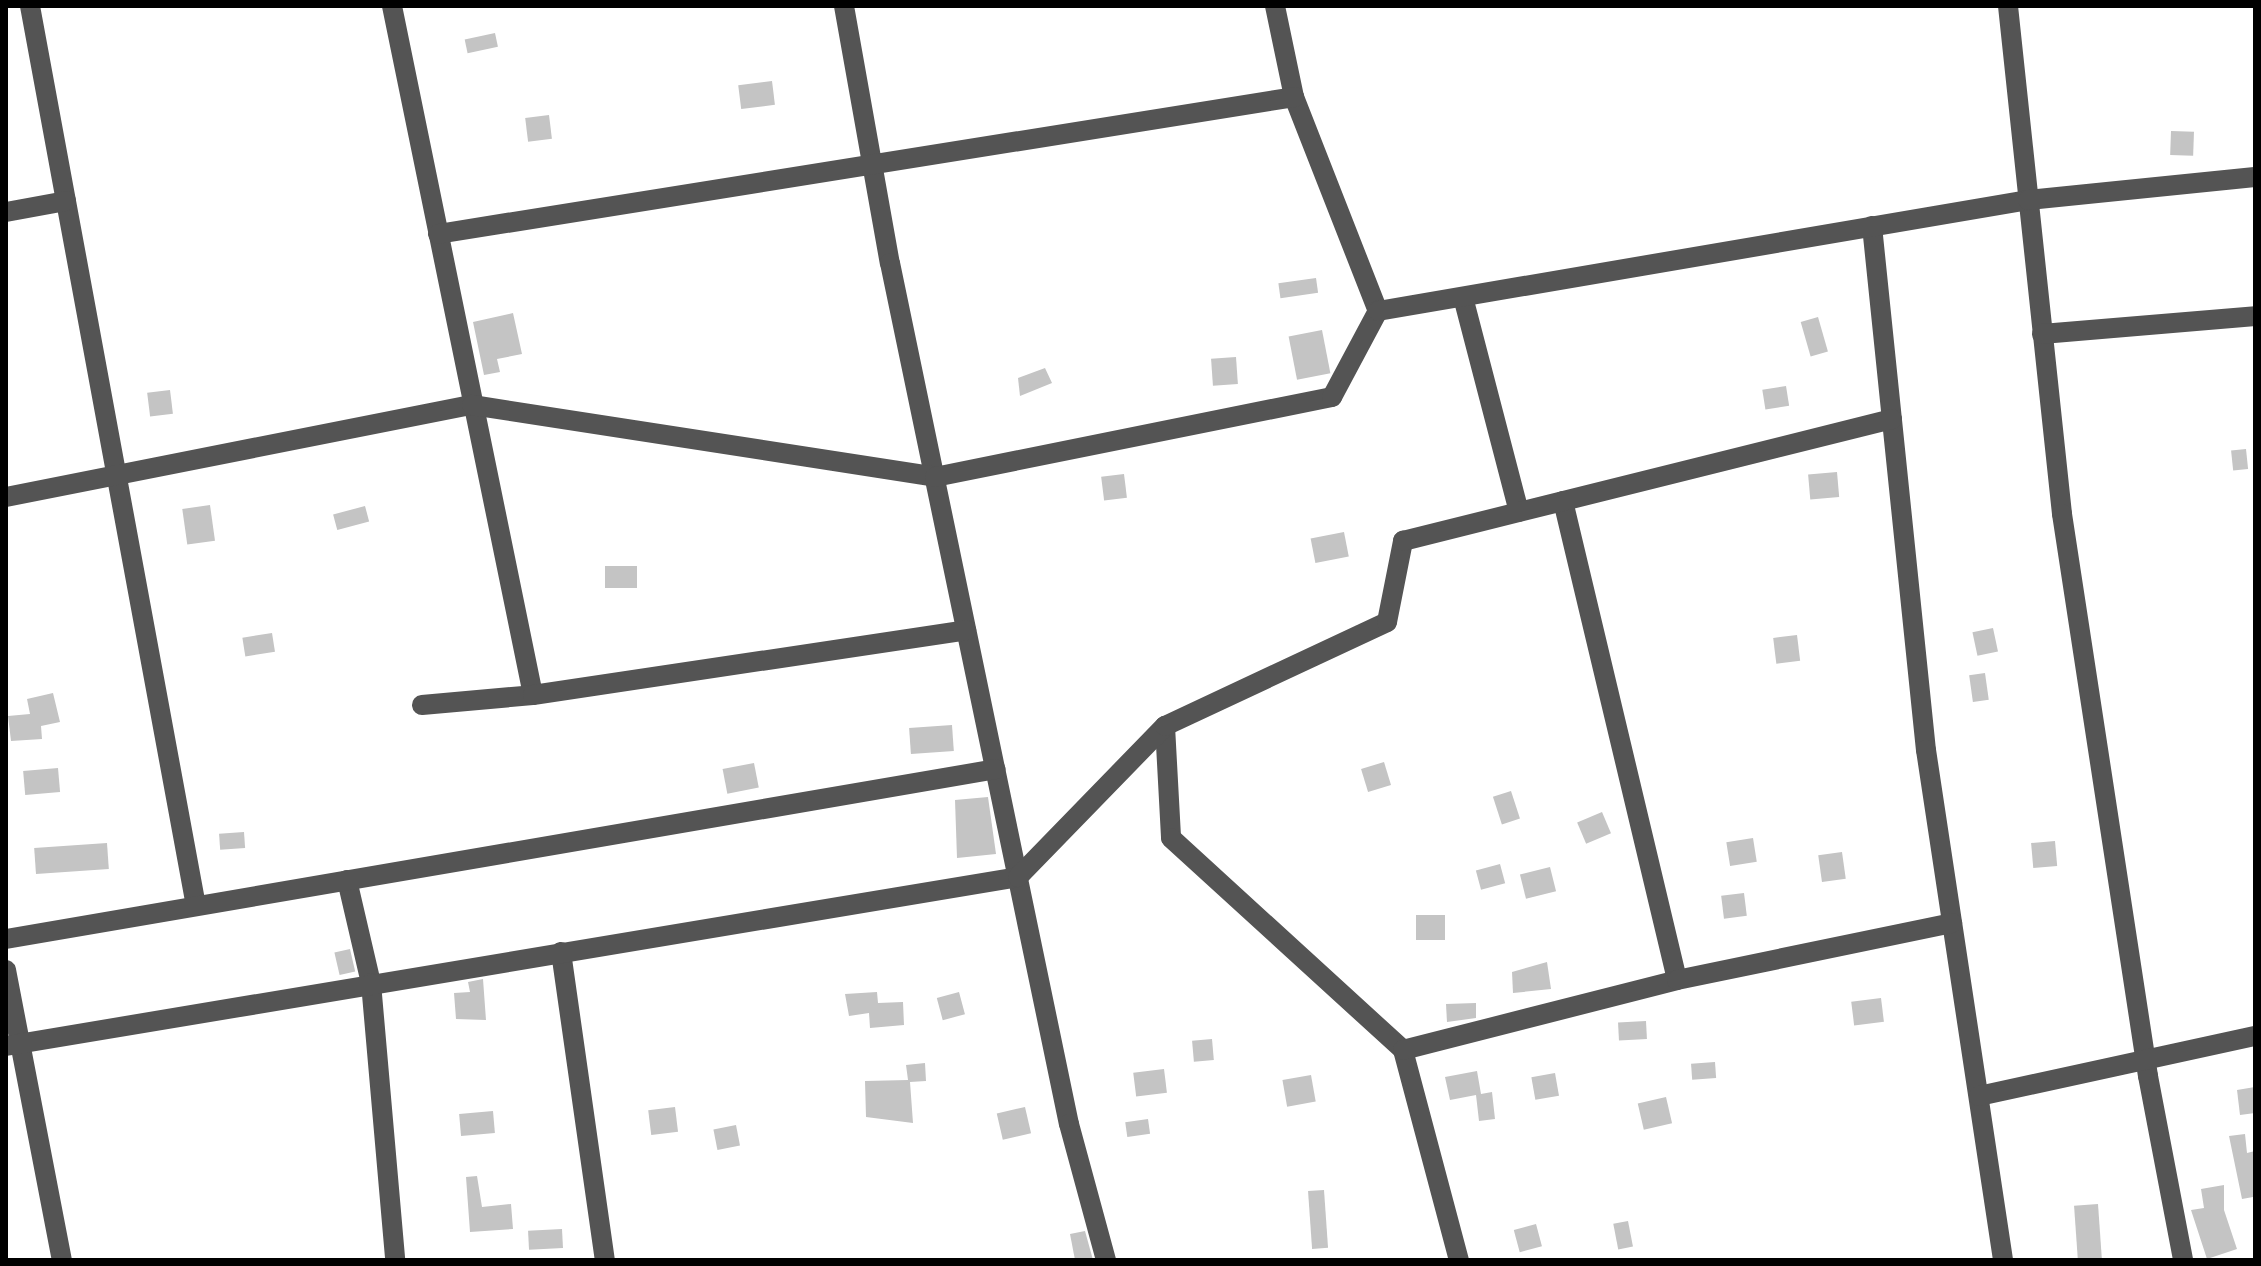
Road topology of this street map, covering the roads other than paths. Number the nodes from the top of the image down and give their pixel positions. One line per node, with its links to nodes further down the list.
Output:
1 (30, 6): 10 (street)
2 (392, 6): 13 (street)
3 (844, 6): 7 (street)
4 (1275, 6): 6 (street)
5 (2008, 6): 9 (street)
6 (1294, 97): 7 (street); 15 (street)
7 (873, 165): 13 (street); 21 (street)
8 (2255, 177): 9 (street)
9 (2028, 200): 12 (street); 17 (street)
10 (66, 201): 11 (street); 20 (street)
11 (6, 212)
12 (1872, 226): 14 (street); 19 (street)
13 (438, 234): 18 (street)
14 (1463, 297): 15 (street); 24 (street)
15 (1378, 311): 21 (street)
16 (2255, 316): 17 (street)
17 (2042, 334): 42 (street)
18 (472, 405): 20 (street); 21 (street); 26 (street)
19 (1892, 419): 23 (street); 33 (street)
20 (116, 475): 22 (street); 32 (street)
21 (935, 477): 25 (street)
22 (6, 497)
23 (1563, 501): 24 (street); 37 (street)
24 (1519, 512): 28 (street)
25 (966, 630): 26 (street); 29 (street)
26 (533, 695): 27 (street)
27 (422, 705)
28 (1165, 726): 30 (street); 41 (street)
29 (996, 769): 30 (street); 31 (street)
30 (1018, 877): 35 (street); 47 (street)
31 (347, 880): 32 (street); 38 (street)
32 (196, 906): 34 (street)
33 (1952, 923): 37 (street); 43 (street)
34 (6, 939)
35 (561, 952): 38 (street); 46 (street)
36 (6, 970): 40 (street)
37 (1677, 980): 41 (street)
38 (371, 983): 40 (street); 45 (street)
39 (2255, 1036): 42 (street)
40 (13, 1045): 44 (street)
41 (1403, 1050): 48 (street)
42 (2145, 1060): 43 (street); 50 (street)
43 (1979, 1096): 49 (street)
44 (62, 1260)
45 (395, 1260)
46 (605, 1260)
47 (1106, 1260)
48 (1459, 1260)
49 (2003, 1260)
50 (2183, 1260)

